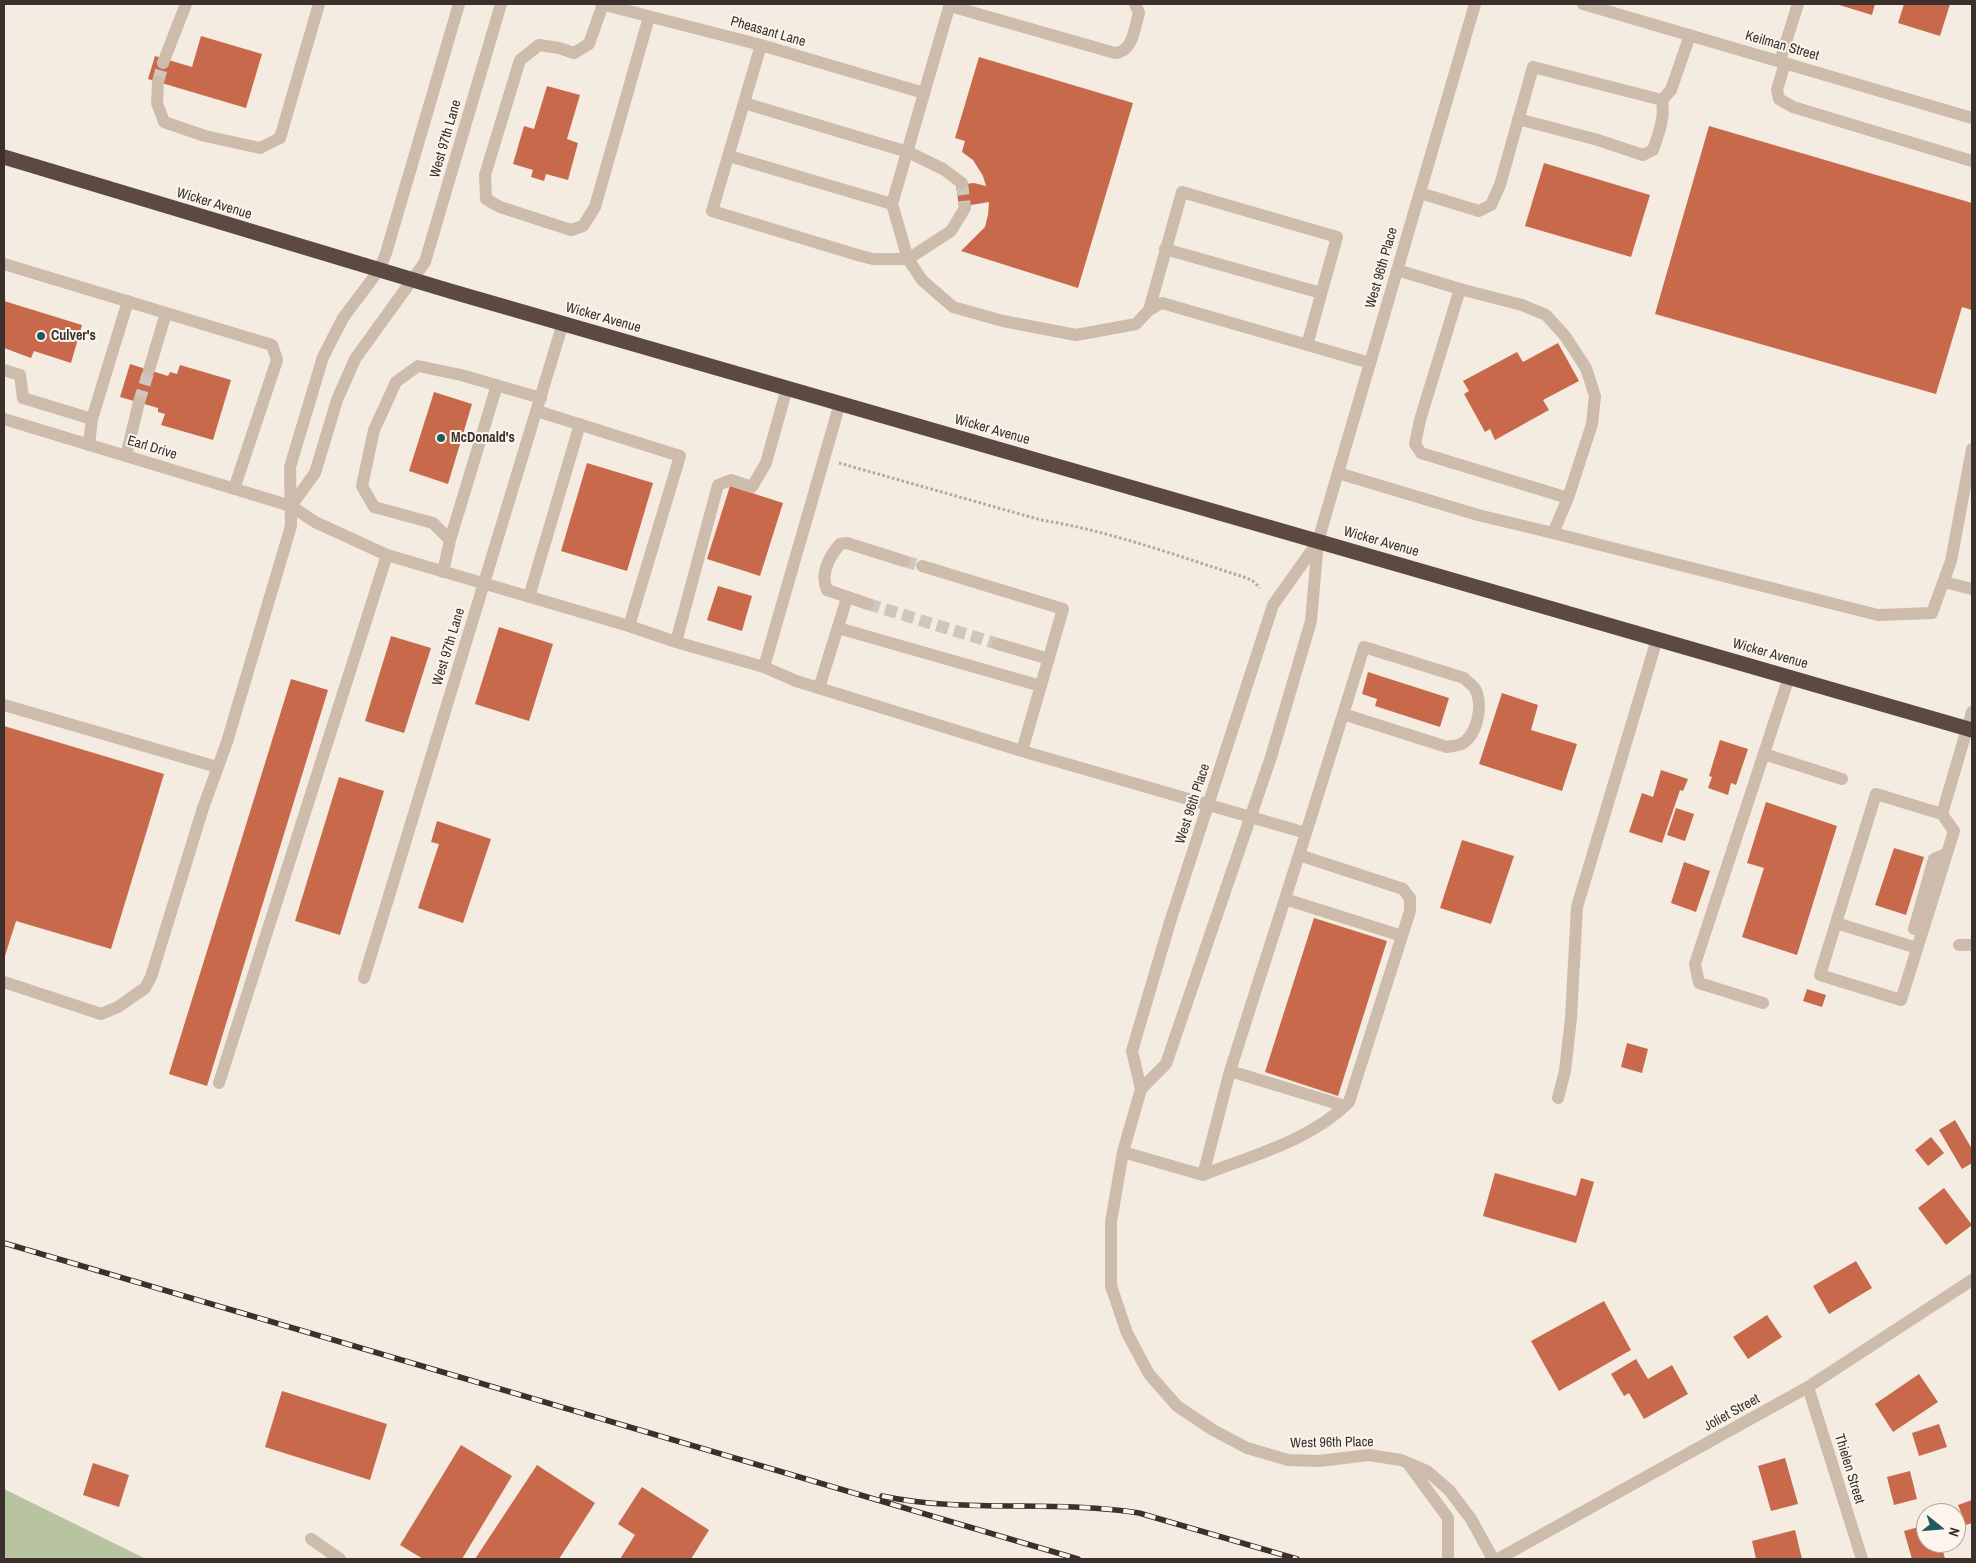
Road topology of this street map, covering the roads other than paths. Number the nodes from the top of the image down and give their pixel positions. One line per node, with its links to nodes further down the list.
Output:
1 (186, 4): 15 (street)
2 (319, 4): 16 (street)
3 (459, 4): 33 (street, West 97th Lane)
4 (501, 4): 35 (street, West 97th Lane)
5 (602, 4): 11 (street, Pheasant Lane); 11 (street)
6 (1135, 4): 10 (street)
7 (1475, 4): 27 (street, West 96th Place)
8 (1583, 4): 12 (street, Keilman Street)
9 (1798, 4): 14 (street)
10 (950, 5): 17 (street)
11 (649, 18): 13 (street, Pheasant Lane)
12 (1690, 35): 14 (street, Keilman Street); 18 (street)
13 (761, 45): 17 (street, Pheasant Lane); 19 (street)
14 (1782, 62): 20 (street, Keilman Street); 25 (street)
15 (163, 63)
16 (158, 82)
17 (924, 93): 22 (street)
18 (1662, 100): 21 (street); 21 (street)
19 (744, 103): 22 (street); 23 (street)
20 (1972, 118)
21 (1518, 119): 27 (street)
22 (908, 152): 26 (street); 28 (street)
23 (729, 156): 28 (street); 31 (street)
24 (4, 158): 33 (highway, Wicker Avenue)
25 (1972, 161)
26 (962, 183)
27 (1420, 193): 34 (street, West 96th Place)
28 (892, 204): 31 (street)
29 (965, 208): 31 (street)
30 (1165, 250): 37 (street); 37 (street); 39 (street)
31 (908, 259): 39 (street)
32 (4, 264): 38 (street)
33 (379, 270): 35 (highway, Wicker Avenue); 60 (street, West 97th Lane)
34 (1397, 270): 36 (street); 43 (street, West 96th Place)
35 (414, 280): 41 (highway, Wicker Avenue); 60 (street, West 97th Lane)
36 (1460, 289): 59 (street); 59 (street)
37 (1321, 293): 42 (street)
38 (128, 301): 40 (street); 52 (street)
39 (1149, 310): 42 (street)
40 (166, 313): 45 (street); 58 (street)
41 (563, 324): 47 (highway, Wicker Avenue); 50 (street, West 97th Lane)
42 (1307, 345): 43 (street)
43 (1370, 363): 57 (street, West 96th Place)
44 (4, 370): 52 (street)
45 (149, 370)
46 (497, 385): 50 (street); 62 (street); 62 (street)
47 (787, 388): 49 (highway, Wicker Avenue); 77 (street)
48 (140, 402): 56 (street)
49 (840, 403): 63 (highway, Wicker Avenue); 80 (street)
50 (539, 404): 53 (street); 69 (street, West 97th Lane)
51 (4, 419): 54 (street, Earl Drive)
52 (92, 419): 54 (street)
53 (580, 424): 71 (street); 74 (street)
54 (89, 445): 56 (street, Earl Drive)
55 (1972, 449): 68 (street)
56 (126, 456): 58 (street, Earl Drive)
57 (1338, 473): 61 (street); 63 (street, West 96th Place)
58 (234, 489): 60 (street, Earl Drive)
59 (1568, 498): 61 (street)
60 (291, 506): 64 (street, Earl Drive); 90 (street, West 97th Lane)
61 (1554, 532): 68 (street)
62 (450, 540): 67 (street)
63 (1318, 541): 76 (highway, Wicker Avenue); 92 (street, West 96th Place); 94 (street, West 96th Place)
64 (386, 555): 67 (street, Earl Drive); 107 (street)
65 (904, 561): 72 (street)
66 (922, 566): 79 (street)
67 (443, 572): 69 (street, Earl Drive)
68 (1944, 582): 70 (street)
69 (484, 583): 71 (street, Earl Drive); 103 (street, West 97th Lane)
70 (1972, 589)
71 (529, 597): 74 (street, Earl Drive)
72 (847, 598): 73 (street); 75 (street)
73 (868, 604)
74 (629, 626): 77 (street, Earl Drive)
75 (838, 628): 82 (street); 83 (street)
76 (1657, 639): 81 (highway, Wicker Avenue); 109 (street)
77 (676, 642): 80 (street, Earl Drive)
78 (998, 644): 79 (street)
79 (1049, 659): 82 (street)
80 (764, 667): 83 (street, Earl Drive)
81 (1789, 676): 87 (highway, Wicker Avenue); 89 (street)
82 (1041, 686): 88 (street)
83 (820, 688): 88 (street, Earl Drive)
84 (4, 705): 90 (street)
85 (1972, 712): 87 (street)
86 (1343, 714): 86 (street); 95 (street)
87 (1970, 729): 93 (street)
88 (1022, 751): 92 (street, Earl Drive)
89 (1764, 754): 91 (street); 105 (street)
90 (217, 767): 104 (street, West 97th Lane)
91 (1842, 778)
92 (1208, 804): 94 (street, Earl Drive); 108 (street, West 96th Place)
93 (1942, 814): 98 (street); 102 (street)
94 (1251, 816): 95 (street, Earl Drive); 108 (street, West 96th Place)
95 (1306, 833): 96 (street)
96 (1299, 855): 97 (street); 99 (street)
97 (1285, 899): 99 (street); 106 (street)
98 (1836, 923): 102 (street); 102 (street)
99 (1402, 936): 110 (street)
100 (1959, 945): 101 (street)
101 (1972, 945)
102 (1913, 947)
103 (364, 978)
104 (4, 982)
105 (1763, 1003)
106 (1230, 1071): 110 (street); 112 (street)
107 (219, 1083)
108 (1141, 1089): 111 (street, West 96th Place)
109 (1558, 1098)
110 (1344, 1106): 112 (street)
111 (1123, 1152): 112 (street); 115 (street, West 96th Place)
112 (1203, 1175)
113 (1972, 1280): 114 (street, Joliet Street)
114 (1808, 1387): 120 (street, Joliet Street); 121 (street, Thielen Street)
115 (1408, 1463): 118 (street); 119 (street, West 96th Place)
116 (311, 1539): 117 (street)
117 (340, 1559)
118 (1448, 1559)
119 (1493, 1559)
120 (1498, 1559)
121 (1862, 1559)

